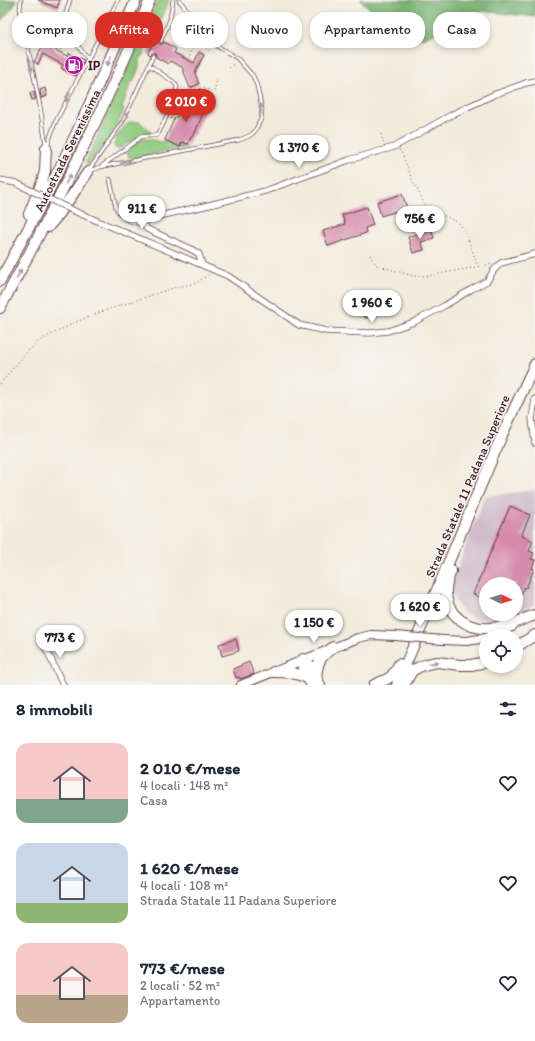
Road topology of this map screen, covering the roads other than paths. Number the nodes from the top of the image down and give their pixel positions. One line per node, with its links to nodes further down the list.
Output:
1 (21, 0): 15 (lane, one-way to 15)
2 (70, 0): 12 (lane)
3 (118, 0): 12 (lane)
4 (136, 0): 22 (highway, Autostrada Serenissima, one-way to 22)
5 (150, 0): 21 (highway, Autostrada Serenissima, one-way to 5)
6 (173, 0): 9 (lane)
7 (179, 0): 8 (lane)
8 (188, 12)
9 (163, 36)
10 (220, 48): 16 (lane, one-way to 10)
11 (153, 56): 13 (lane)
12 (88, 59): 15 (lane, one-way to 15)
13 (149, 65): 16 (lane); 17 (lane, one-way to 13)
14 (535, 80): 20 (street)
15 (46, 148): 22 (highway)
16 (100, 167): 17 (lane)
17 (88, 172): 21 (highway)
18 (110, 178): 20 (lane)
19 (0, 180): 24 (street, bridge)
20 (145, 224): 24 (street)
21 (38, 239): 26 (highway, Autostrada Serenissima, one-way to 21)
22 (15, 254): 25 (highway, Autostrada Serenissima)
23 (535, 254): 24 (street)
24 (202, 265)
25 (0, 281)
26 (0, 308)
27 (535, 364): 30 (highway, Strada Statale 11 Padana Superiore)
28 (535, 399): 29 (street)
29 (535, 443)
30 (479, 490): 31 (highway, Strada Statale 11 Padana Superiore); 32 (highway)
31 (447, 566): 45 (highway); 46 (highway, Strada Statale 11 Padana Superiore)
32 (535, 616): 33 (street)
33 (508, 629)
34 (535, 635): 37 (highway)
35 (479, 639): 38 (street, bridge)
36 (42, 640): 43 (street)
37 (523, 643)
38 (333, 647): 39 (street); 42 (highway)
39 (303, 659): 41 (street); 42 (highway)
40 (479, 663): 47 (highway, one-way to 40)
41 (273, 672): 42 (highway); 44 (street)
42 (314, 681)
43 (63, 685)
44 (241, 685)
45 (374, 685)
46 (397, 685)
47 (404, 685)

